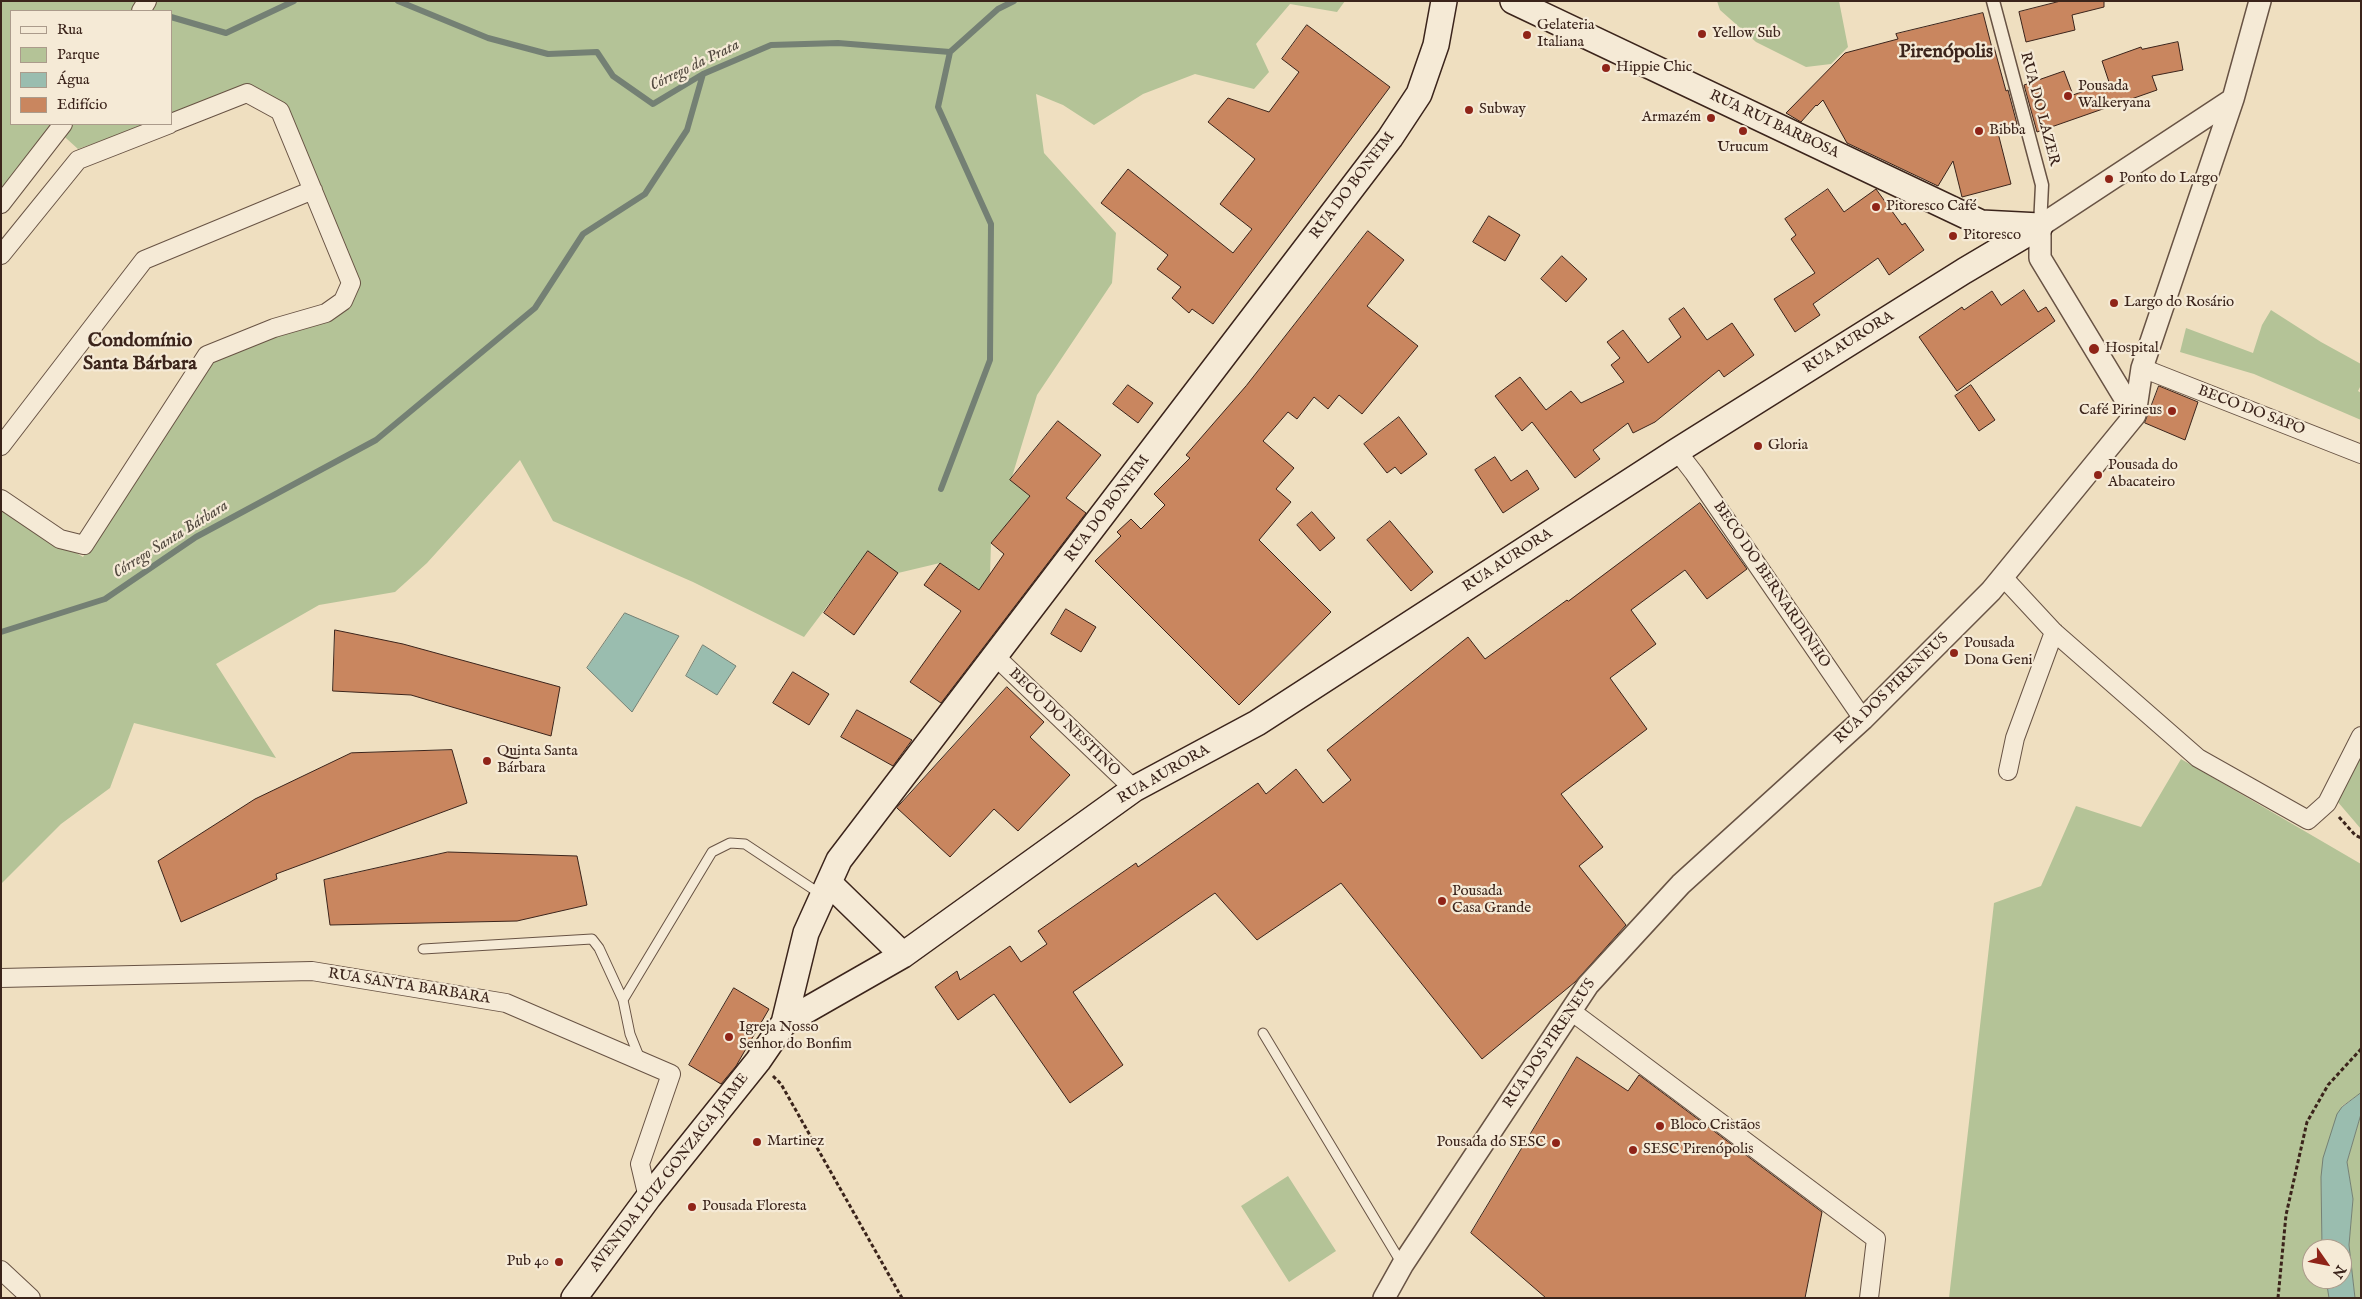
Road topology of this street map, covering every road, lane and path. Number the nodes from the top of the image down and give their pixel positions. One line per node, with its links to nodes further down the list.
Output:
1 (1444, 1): 23 (main road, RUA DO BONFIM)
2 (1513, 1): 11 (main road, RUA RUI BARBOSA)
3 (1993, 1): 12 (street, RUA DO LAZER)
4 (2260, 1): 5 (street)
5 (2233, 99): 12 (street, RUA AURORA); 15 (street)
6 (172, 122): 9 (street)
7 (62, 125): 10 (street)
8 (165, 125): 13 (street)
9 (313, 190): 17 (street); 20 (street)
10 (1, 204)
11 (1981, 223): 12 (main road, RUA RUI BARBOSA); 14 (main road)
12 (2040, 226): 14 (main road, RUA AURORA); 16 (street)
13 (1, 255)
14 (1964, 271): 18 (main road, RUA AURORA)
15 (2142, 368): 16 (street); 19 (street, BECO DO SAPO)
16 (2135, 415): 21 (street, RUA DOS PIRENEUS)
17 (1, 446)
18 (1677, 452): 24 (street, BECO DO BERNARDINHO); 27 (main road, RUA AURORA)
19 (2361, 454)
20 (1, 499)
21 (2003, 577): 22 (street); 24 (street, RUA DOS PIRENEUS)
22 (2054, 632): 26 (street); 28 (street)
23 (995, 656): 27 (street, BECO DO NESTINO); 30 (main road, RUA DO BONFIM)
24 (1863, 719): 35 (street, RUA DOS PIRENEUS)
25 (2361, 736): 28 (street)
26 (2008, 771)
27 (1134, 790): 32 (main road, RUA AURORA)
28 (2328, 803): 29 (path)
29 (2361, 838)
30 (826, 889): 32 (main road); 34 (lane); 36 (main road, RUA DO BONFIM)
31 (423, 949): 34 (lane)
32 (903, 955): 36 (main road, RUA AURORA)
33 (1, 978): 39 (street, RUA SANTA BARBARA)
34 (623, 1000): 39 (lane)
35 (1571, 1011): 42 (street, RUA DOS PIRENEUS); 48 (street)
36 (784, 1023): 40 (main road, AVENIDA LUIZ GONZAGA JAIME)
37 (1262, 1032): 42 (lane)
38 (2361, 1049): 49 (path)
39 (641, 1061): 41 (street, RUA SANTA BARBARA)
40 (758, 1061): 41 (main road, AVENIDA LUIZ GONZAGA JAIME); 46 (path)
41 (648, 1198): 45 (main road, AVENIDA LUIZ GONZAGA JAIME)
42 (1403, 1264): 47 (street, RUA DOS PIRENEUS)
43 (1, 1270): 44 (street)
44 (31, 1298)
45 (574, 1298)
46 (902, 1298)
47 (1384, 1298)
48 (1869, 1298)
49 (2278, 1298)

